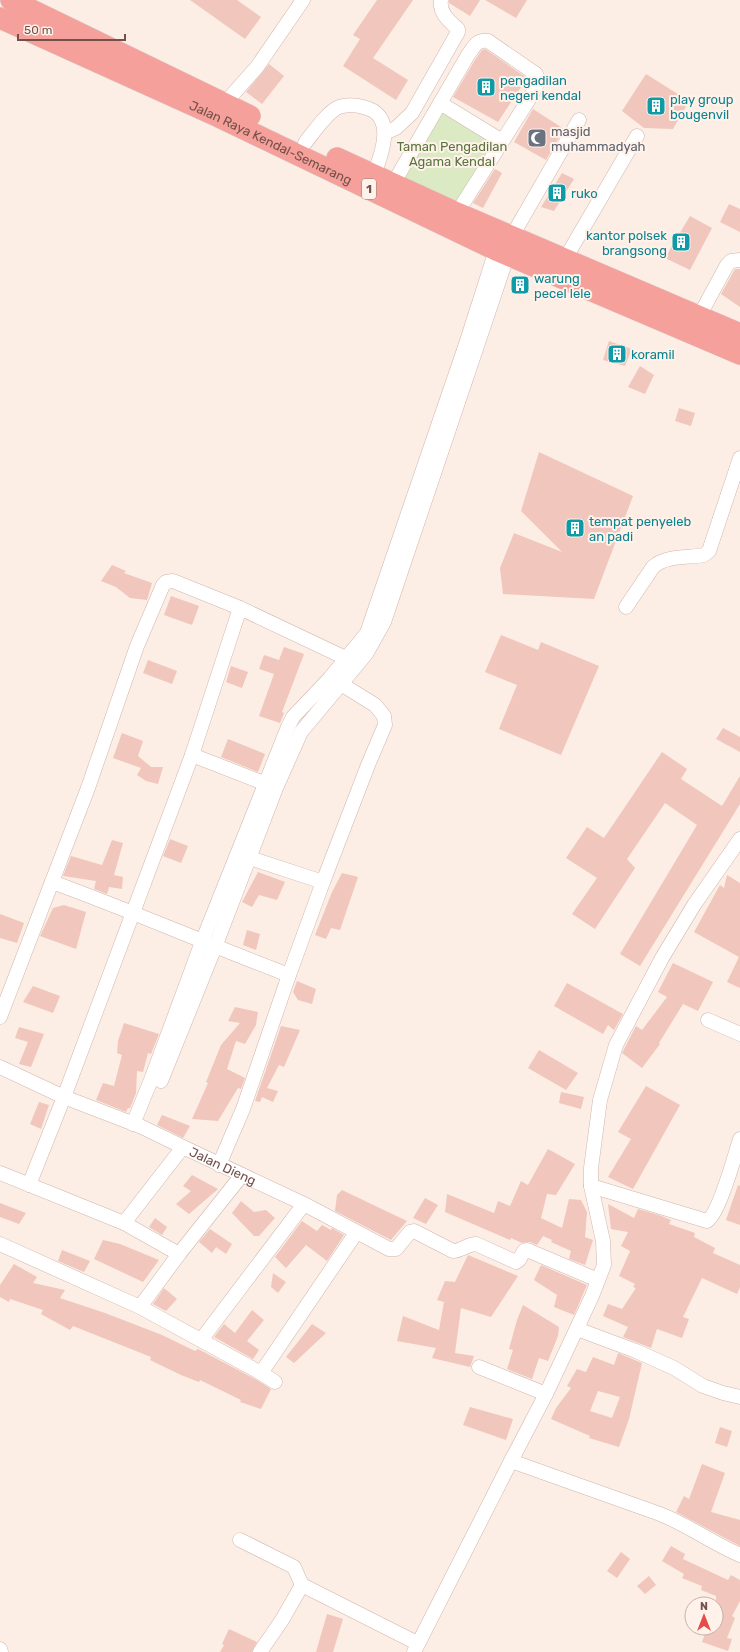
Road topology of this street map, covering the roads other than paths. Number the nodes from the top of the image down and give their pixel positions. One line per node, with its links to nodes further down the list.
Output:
1 (11, 0): 6 (highway, Jalan Raya Kendal-Semarang / 1)
2 (303, 0): 6 (street)
3 (440, 0): 8 (street)
4 (0, 18): 15 (highway, Jalan Raya Kendal-Semarang / 1)
5 (440, 103): 10 (street); 10 (street); 13 (street)
6 (225, 104): 11 (highway, Jalan Raya Kendal-Semarang / 1)
7 (579, 120): 15 (street)
8 (385, 133): 11 (street); 12 (street)
9 (637, 136): 16 (street)
10 (502, 142): 14 (street)
11 (305, 143): 12 (highway, Jalan Raya Kendal-Semarang / 1)
12 (374, 174): 13 (highway, Jalan Raya Kendal-Semarang / 1)
13 (393, 184): 14 (highway, Jalan Raya Kendal-Semarang / 1)
14 (457, 213): 15 (highway, Jalan Raya Kendal-Semarang / 1)
15 (505, 247): 16 (highway, Jalan Raya Kendal-Semarang / 1); 18 (highway, Jalan Raya Kendal-Semarang / 1); 24 (street)
16 (565, 259): 18 (highway, Jalan Raya Kendal-Semarang / 1)
17 (740, 260): 18 (street)
18 (694, 324): 19 (highway, Jalan Raya Kendal-Semarang / 1); 20 (highway, Jalan Raya Kendal-Semarang / 1)
19 (740, 334)
20 (740, 354)
21 (740, 458): 22 (street)
22 (626, 607)
23 (240, 608): 24 (street); 28 (street); 32 (street)
24 (352, 661): 25 (street)
25 (336, 681): 26 (street); 27 (street); 33 (street)
26 (288, 727): 27 (street); 29 (street)
27 (301, 732): 29 (street)
28 (192, 755): 29 (street); 34 (street)
29 (270, 786): 31 (street); 35 (street)
30 (740, 839): 50 (street)
31 (250, 858): 33 (street); 36 (street)
32 (52, 882): 34 (street); 38 (street)
33 (323, 882): 37 (street)
34 (132, 913): 35 (street); 42 (street)
35 (202, 942): 36 (street); 43 (street)
36 (215, 947): 37 (street); 43 (street)
37 (289, 975): 46 (street)
38 (0, 1017)
39 (708, 1020): 40 (street)
40 (740, 1034)
41 (0, 1067): 42 (street, Jalan Dieng)
42 (64, 1097): 43 (street, Jalan Dieng); 49 (street)
43 (137, 1126): 45 (street, Jalan Dieng)
44 (740, 1139): 50 (street)
45 (183, 1146): 46 (street, Jalan Dieng); 52 (street)
46 (219, 1165): 48 (street, Jalan Dieng)
47 (0, 1173): 49 (street)
48 (242, 1175): 51 (street, Jalan Dieng); 55 (street)
49 (29, 1186): 52 (street)
50 (590, 1186): 56 (street)
51 (304, 1204): 53 (street, Jalan Dieng); 59 (street)
52 (124, 1223): 55 (street)
53 (356, 1233): 56 (street); 61 (street)
54 (0, 1244): 57 (street)
55 (179, 1254): 57 (street)
56 (598, 1280): 58 (street)
57 (140, 1307): 59 (street)
58 (577, 1329): 63 (street); 64 (street)
59 (201, 1340): 61 (street)
60 (479, 1367): 63 (street)
61 (261, 1373): 62 (street)
62 (275, 1382)
63 (546, 1394): 65 (street)
64 (740, 1397)
65 (511, 1461): 67 (street); 69 (street)
66 (240, 1540): 68 (street)
67 (740, 1555)
68 (302, 1585): 69 (street); 72 (street)
69 (416, 1648)
70 (0, 1649): 71 (street)
71 (1, 1652)
72 (260, 1652)

